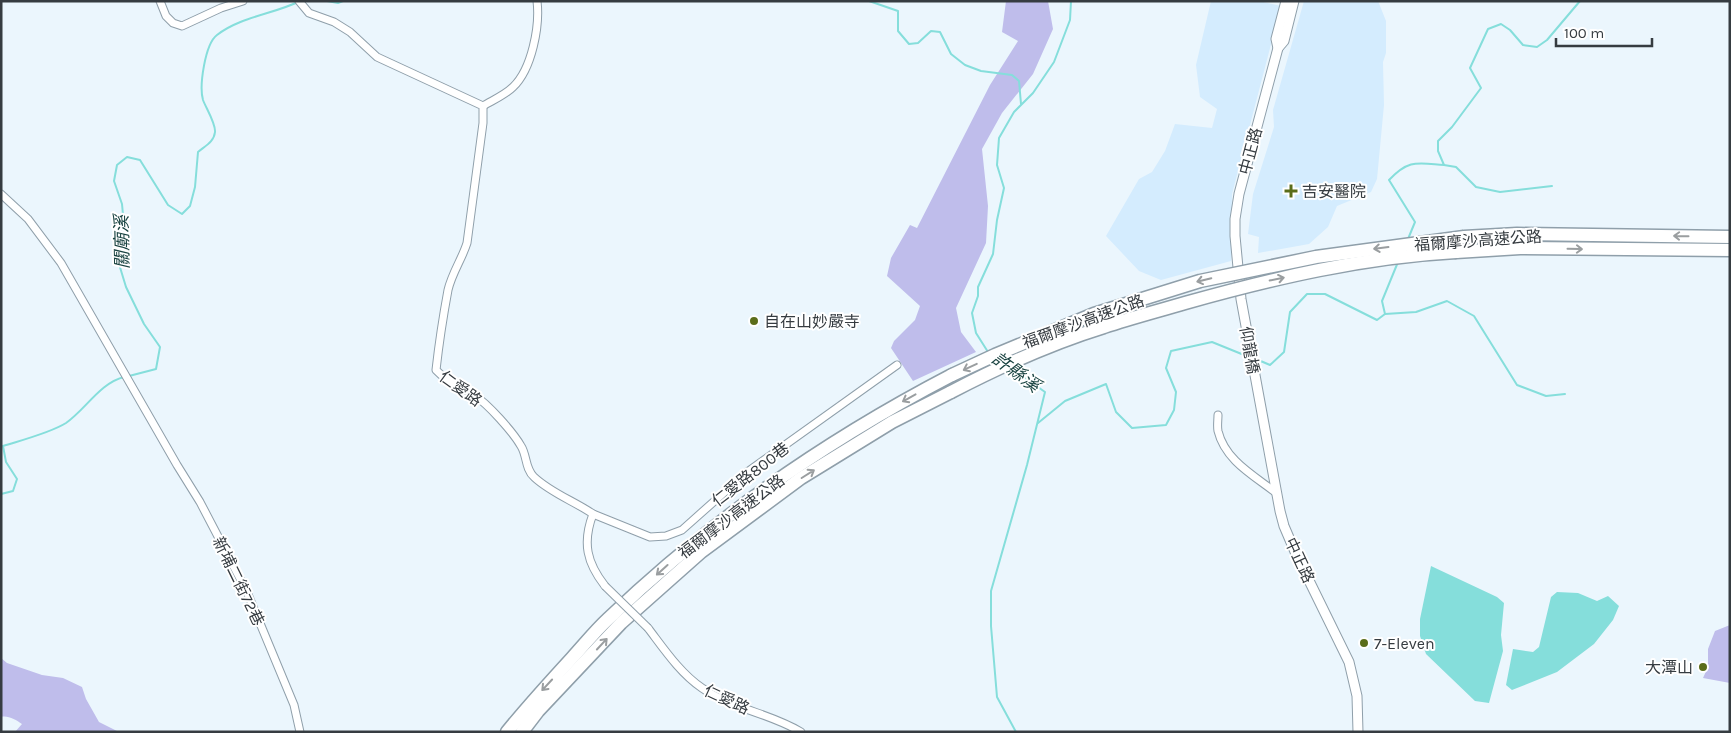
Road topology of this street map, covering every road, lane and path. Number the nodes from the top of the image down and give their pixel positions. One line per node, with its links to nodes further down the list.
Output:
1 (160, 1): 2 (street)
2 (243, 1)
3 (299, 1): 8 (street)
4 (537, 1): 8 (street)
5 (1286, 1): 7 (main road, 中正路)
6 (1294, 1): 7 (main road, 中正路)
7 (1278, 48): 12 (main road, 中正路)
8 (483, 106): 17 (street, 仁愛路)
9 (1, 194): 18 (street, 新埔二街72巷)
10 (1730, 237): 19 (highway, 福爾摩沙高速公路, one-way to 19, bridge)
11 (1730, 250): 20 (highway, 福爾摩沙高速公路, one-way to 11, bridge)
12 (1244, 316): 14 (main road, 仰龍橋)
13 (897, 365): 17 (street, 仁愛路800巷)
14 (1256, 383): 16 (main road, 中正路)
15 (1218, 415): 16 (street)
16 (1275, 492): 22 (main road, 中正路)
17 (593, 514): 21 (street, 仁愛路, bridge)
18 (300, 732)
19 (507, 732)
20 (522, 732)
21 (801, 732)
22 (1358, 732)

